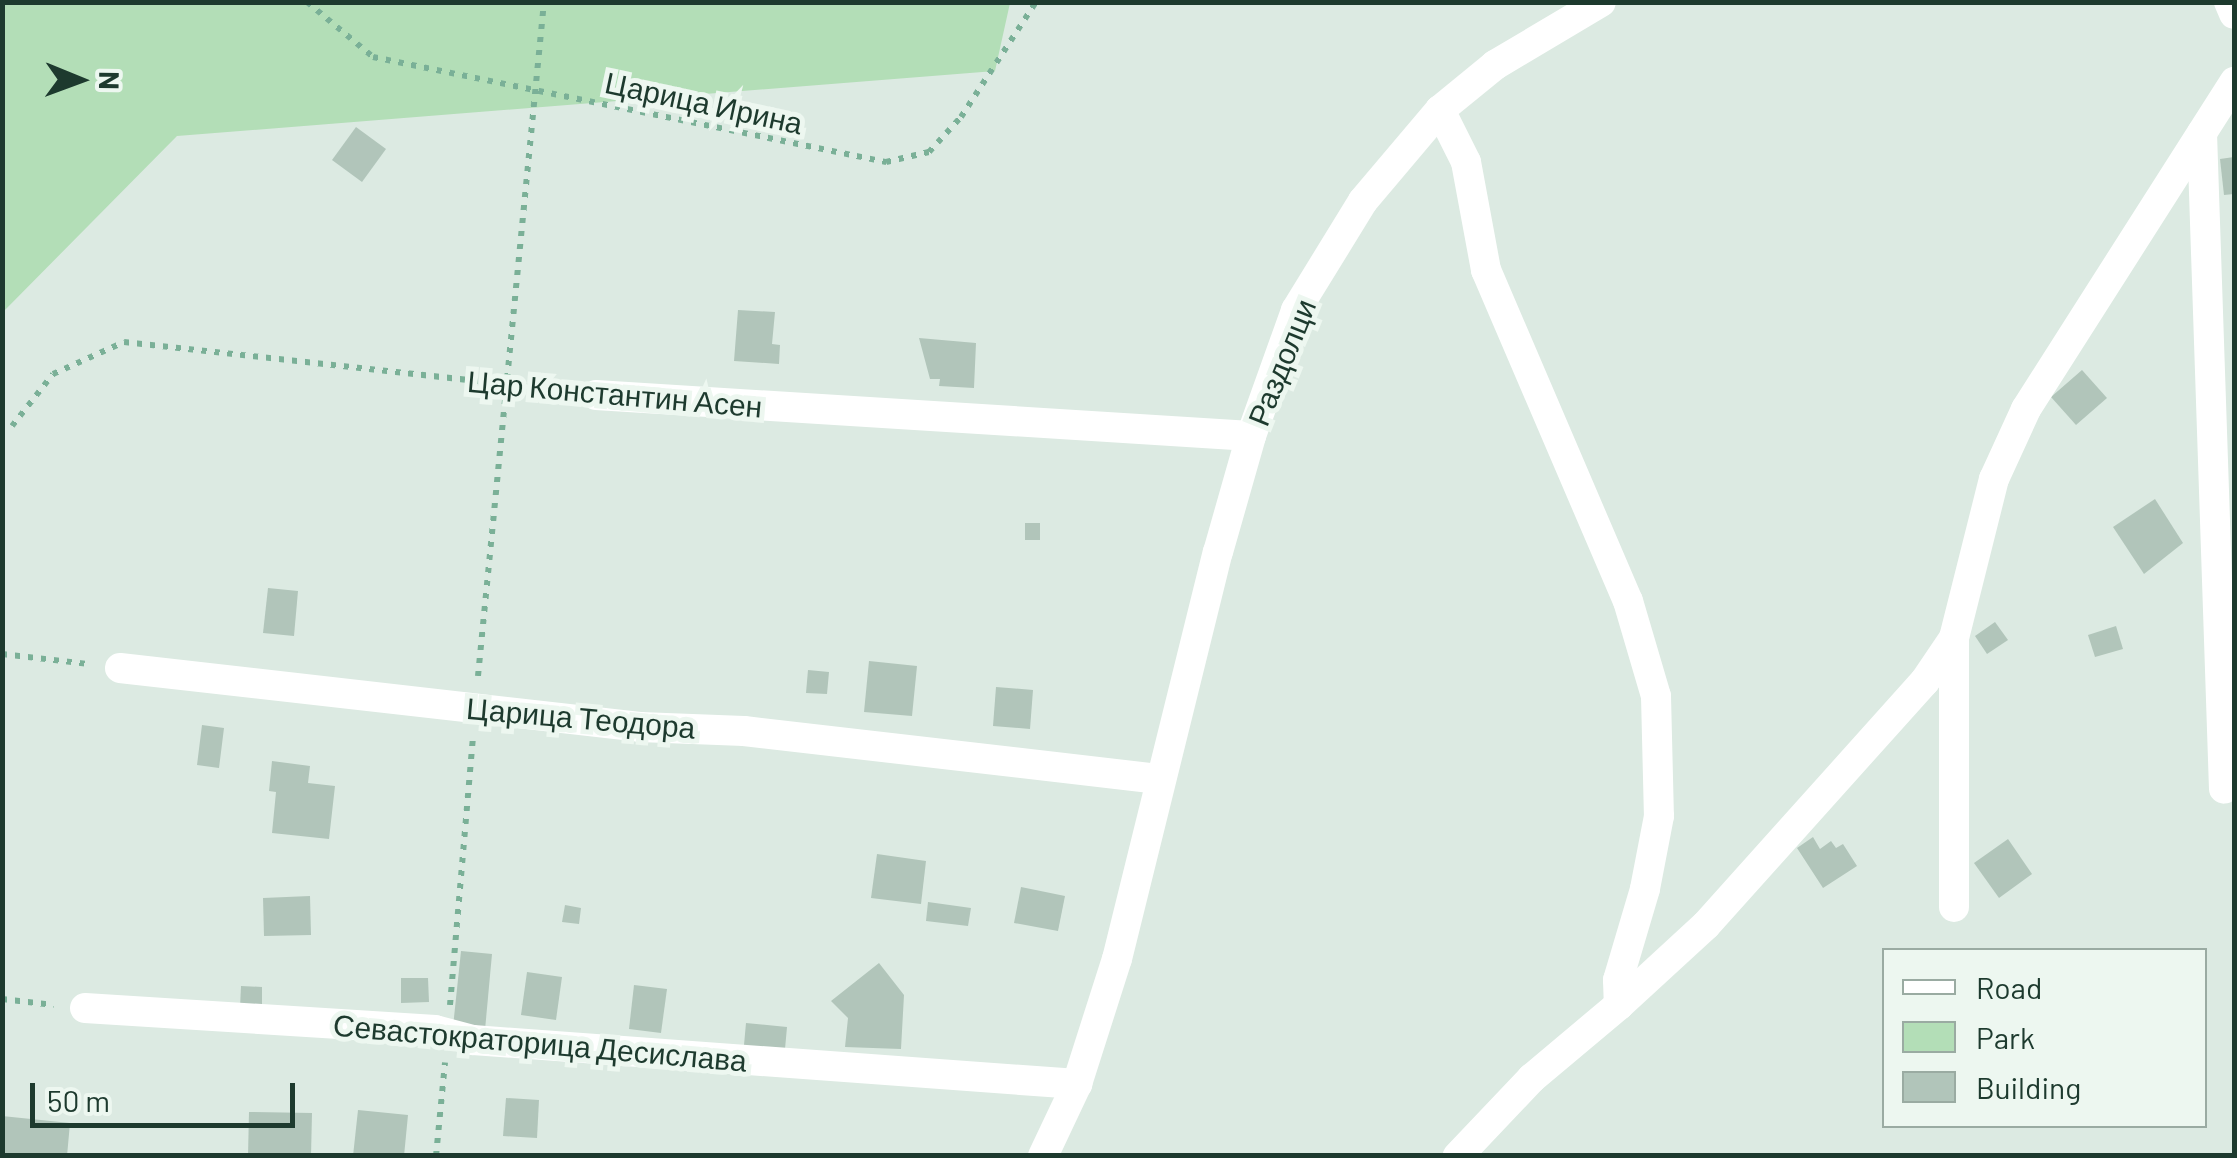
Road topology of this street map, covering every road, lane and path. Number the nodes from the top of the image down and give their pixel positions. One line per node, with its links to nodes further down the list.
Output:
1 (307, 2): 8 (path, Царица Ирина)
2 (544, 2): 8 (path)
3 (1036, 2): 8 (path, Царица Ирина)
4 (1601, 2): 9 (street, Раздолци)
5 (2229, 2): 6 (street)
6 (2234, 14)
7 (2234, 82): 10 (street)
8 (536, 90): 11 (path)
9 (1440, 110): 14 (street, Раздолци); 22 (street)
10 (2202, 133): 15 (street); 19 (street)
11 (506, 385): 12 (path, Цар Константин Асен); 13 (path, Цар Константин Асен)
12 (596, 395): 14 (street, Цар Константин Асен)
13 (12, 426)
14 (1251, 436): 18 (street, Раздолци)
15 (1954, 638): 20 (street); 22 (street)
16 (2, 654): 17 (path)
17 (120, 668): 18 (street, Царица Теодора)
18 (1159, 778): 25 (street, Раздолци)
19 (2224, 790)
20 (1954, 907)
21 (2, 1000): 23 (path)
22 (1619, 1005): 28 (street)
23 (85, 1008): 24 (street, Севастократорица Десислава)
24 (448, 1033): 25 (street, Севастократорица Десислава); 26 (path)
25 (1078, 1084): 27 (street, Раздолци)
26 (436, 1156)
27 (1043, 1156)
28 (1458, 1156)

